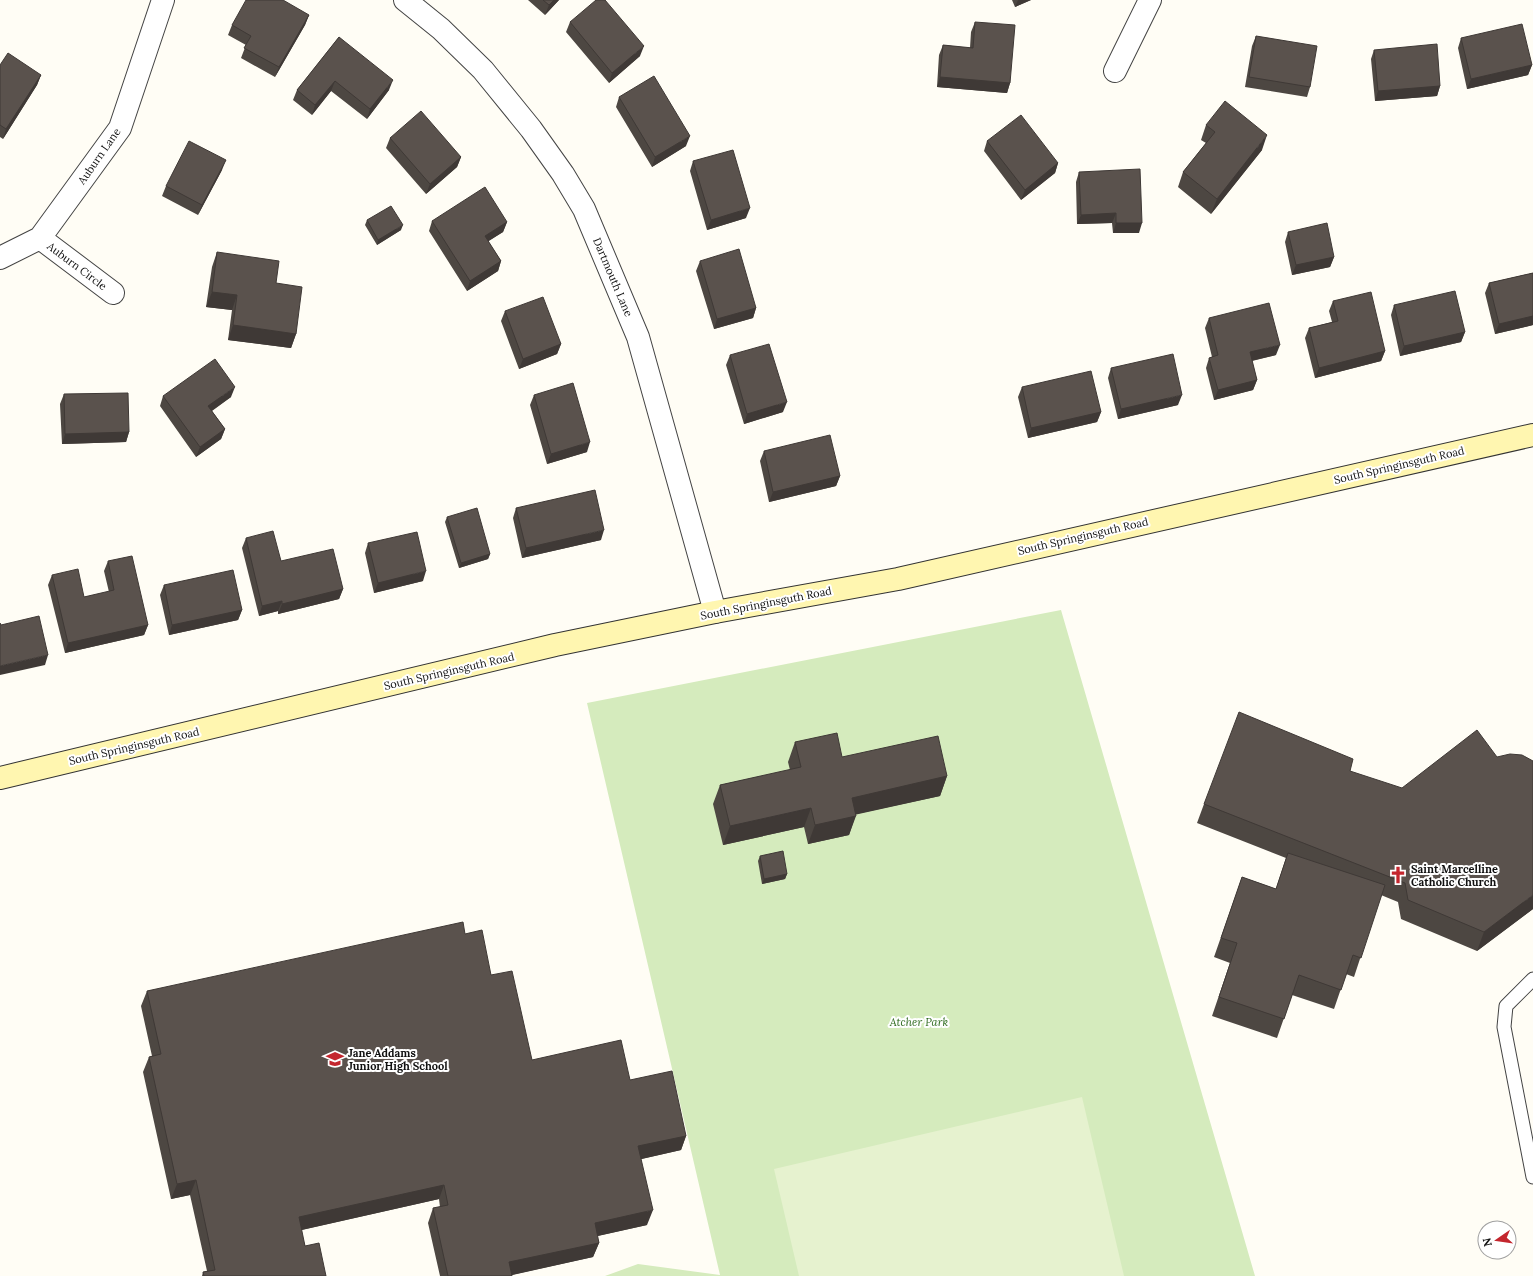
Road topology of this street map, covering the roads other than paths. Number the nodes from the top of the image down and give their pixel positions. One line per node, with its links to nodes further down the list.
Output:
1 (164, 0): 5 (street, Auburn Lane)
2 (405, 0): 9 (street, Dartmouth Lane)
3 (1150, 0): 4 (street)
4 (1114, 71)
5 (40, 238): 6 (street, Auburn Lane); 7 (street, Auburn Circle)
6 (0, 258)
7 (113, 293)
8 (1533, 435): 9 (street, South Springinsguth Road)
9 (716, 612): 10 (street, South Springinsguth Road)
10 (0, 778)
11 (1533, 979): 12 (lane)
12 (1533, 1177)

